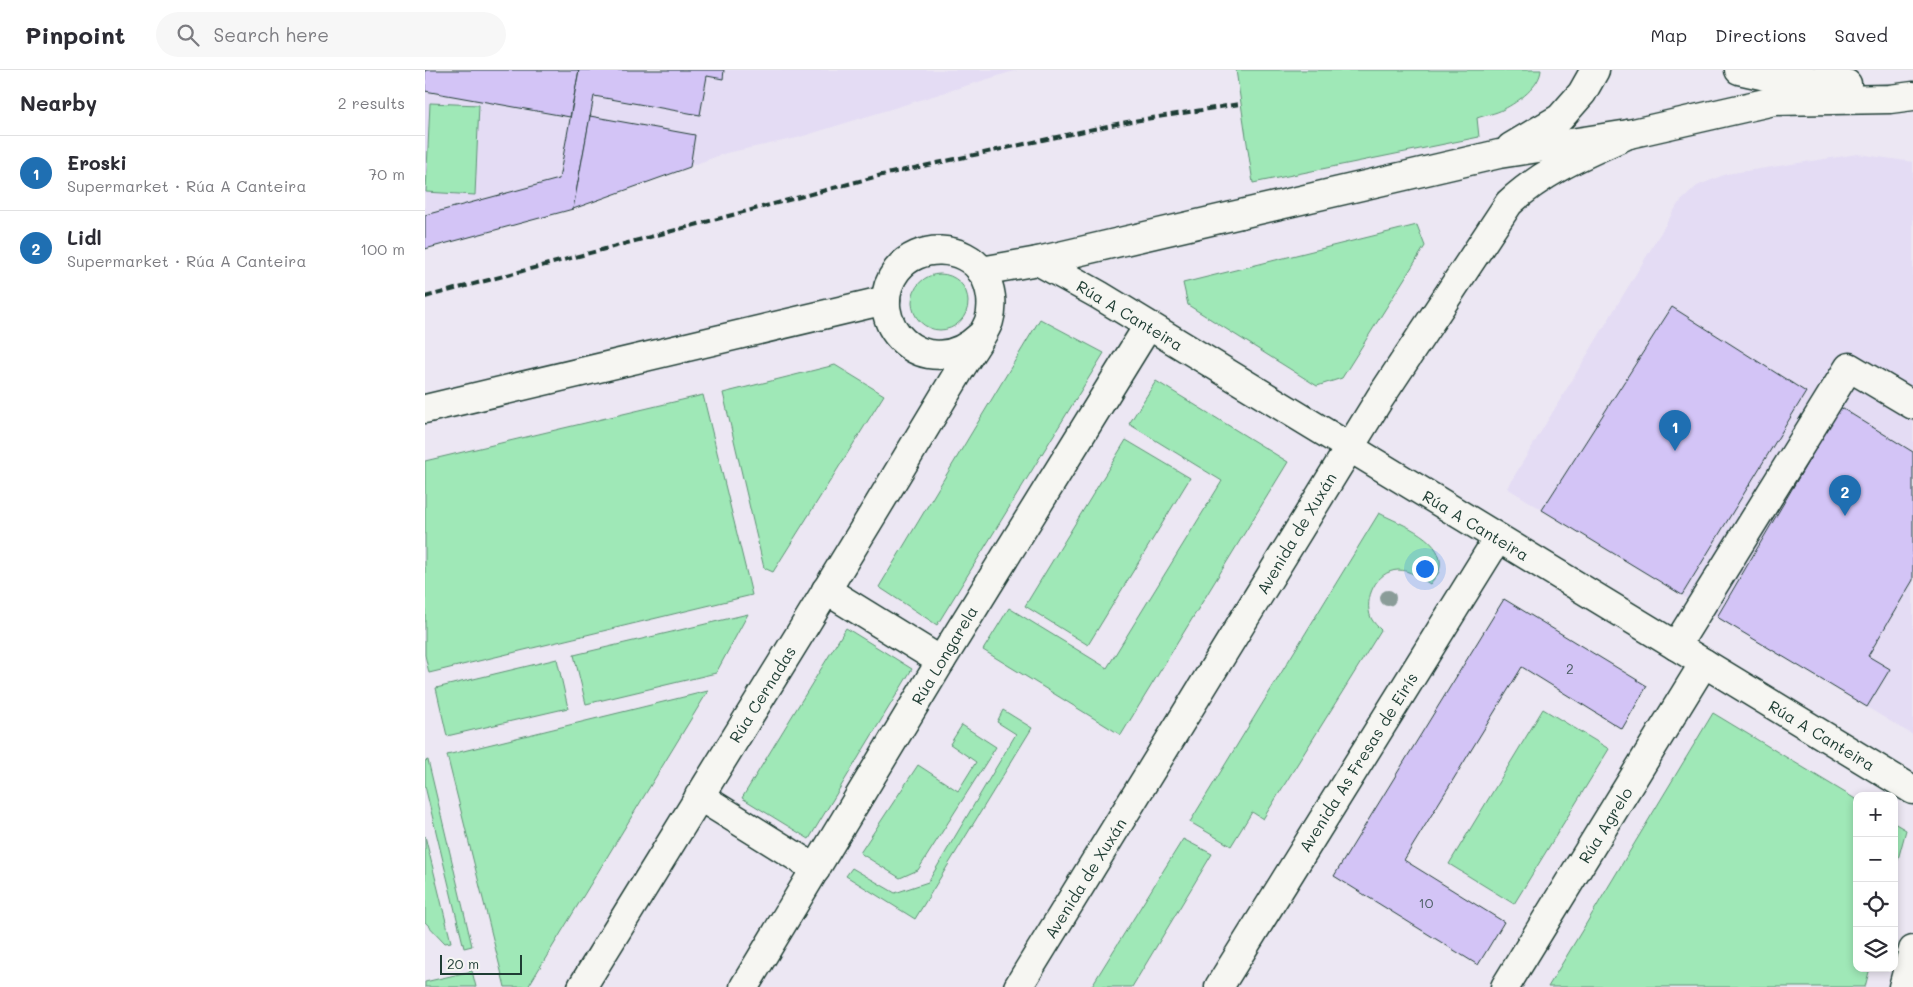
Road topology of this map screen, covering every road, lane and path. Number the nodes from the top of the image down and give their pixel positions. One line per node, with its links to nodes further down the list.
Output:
1 (1595, 70): 7 (street)
2 (1739, 70): 3 (street)
3 (1913, 94): 4 (street)
4 (1825, 100): 5 (street); 6 (street)
5 (1913, 116)
6 (1629, 134): 7 (street); 17 (street, Avenida de Xuxán)
7 (1499, 154): 8 (street)
8 (1038, 261): 9 (street); 11 (street, Rúa A Canteira)
9 (981, 271): 10 (street); 12 (street)
10 (886, 300): 13 (street); 16 (street)
11 (1149, 326): 17 (street, Rúa A Canteira); 21 (street, Rúa Longarela)
12 (980, 336): 13 (street); 14 (street, Rúa Cernadas)
13 (930, 355): 14 (street)
14 (941, 401): 19 (street, Rúa Cernadas)
15 (1913, 405): 20 (street)
16 (425, 409)
17 (1349, 448): 18 (street, Rúa A Canteira); 29 (street, Avenida de Xuxán)
18 (1497, 538): 20 (street, Rúa A Canteira); 30 (street, Avenida As Fresas de Eirís)
19 (826, 590): 21 (street); 24 (street, Rúa Cernadas)
20 (1676, 646): 22 (street, Rúa A Canteira)
21 (941, 660): 25 (street, Rúa Longarela)
22 (1704, 664): 23 (street, Rúa A Canteira); 31 (street, Rúa Agrelo)
23 (1913, 790)
24 (699, 796): 25 (street); 27 (street, Rúa Cernadas)
25 (816, 869): 28 (street, Rúa Longarela)
26 (1913, 950): 32 (street)
27 (582, 987)
28 (744, 987)
29 (1018, 987)
30 (1219, 987)
31 (1505, 987)
32 (1903, 987)

